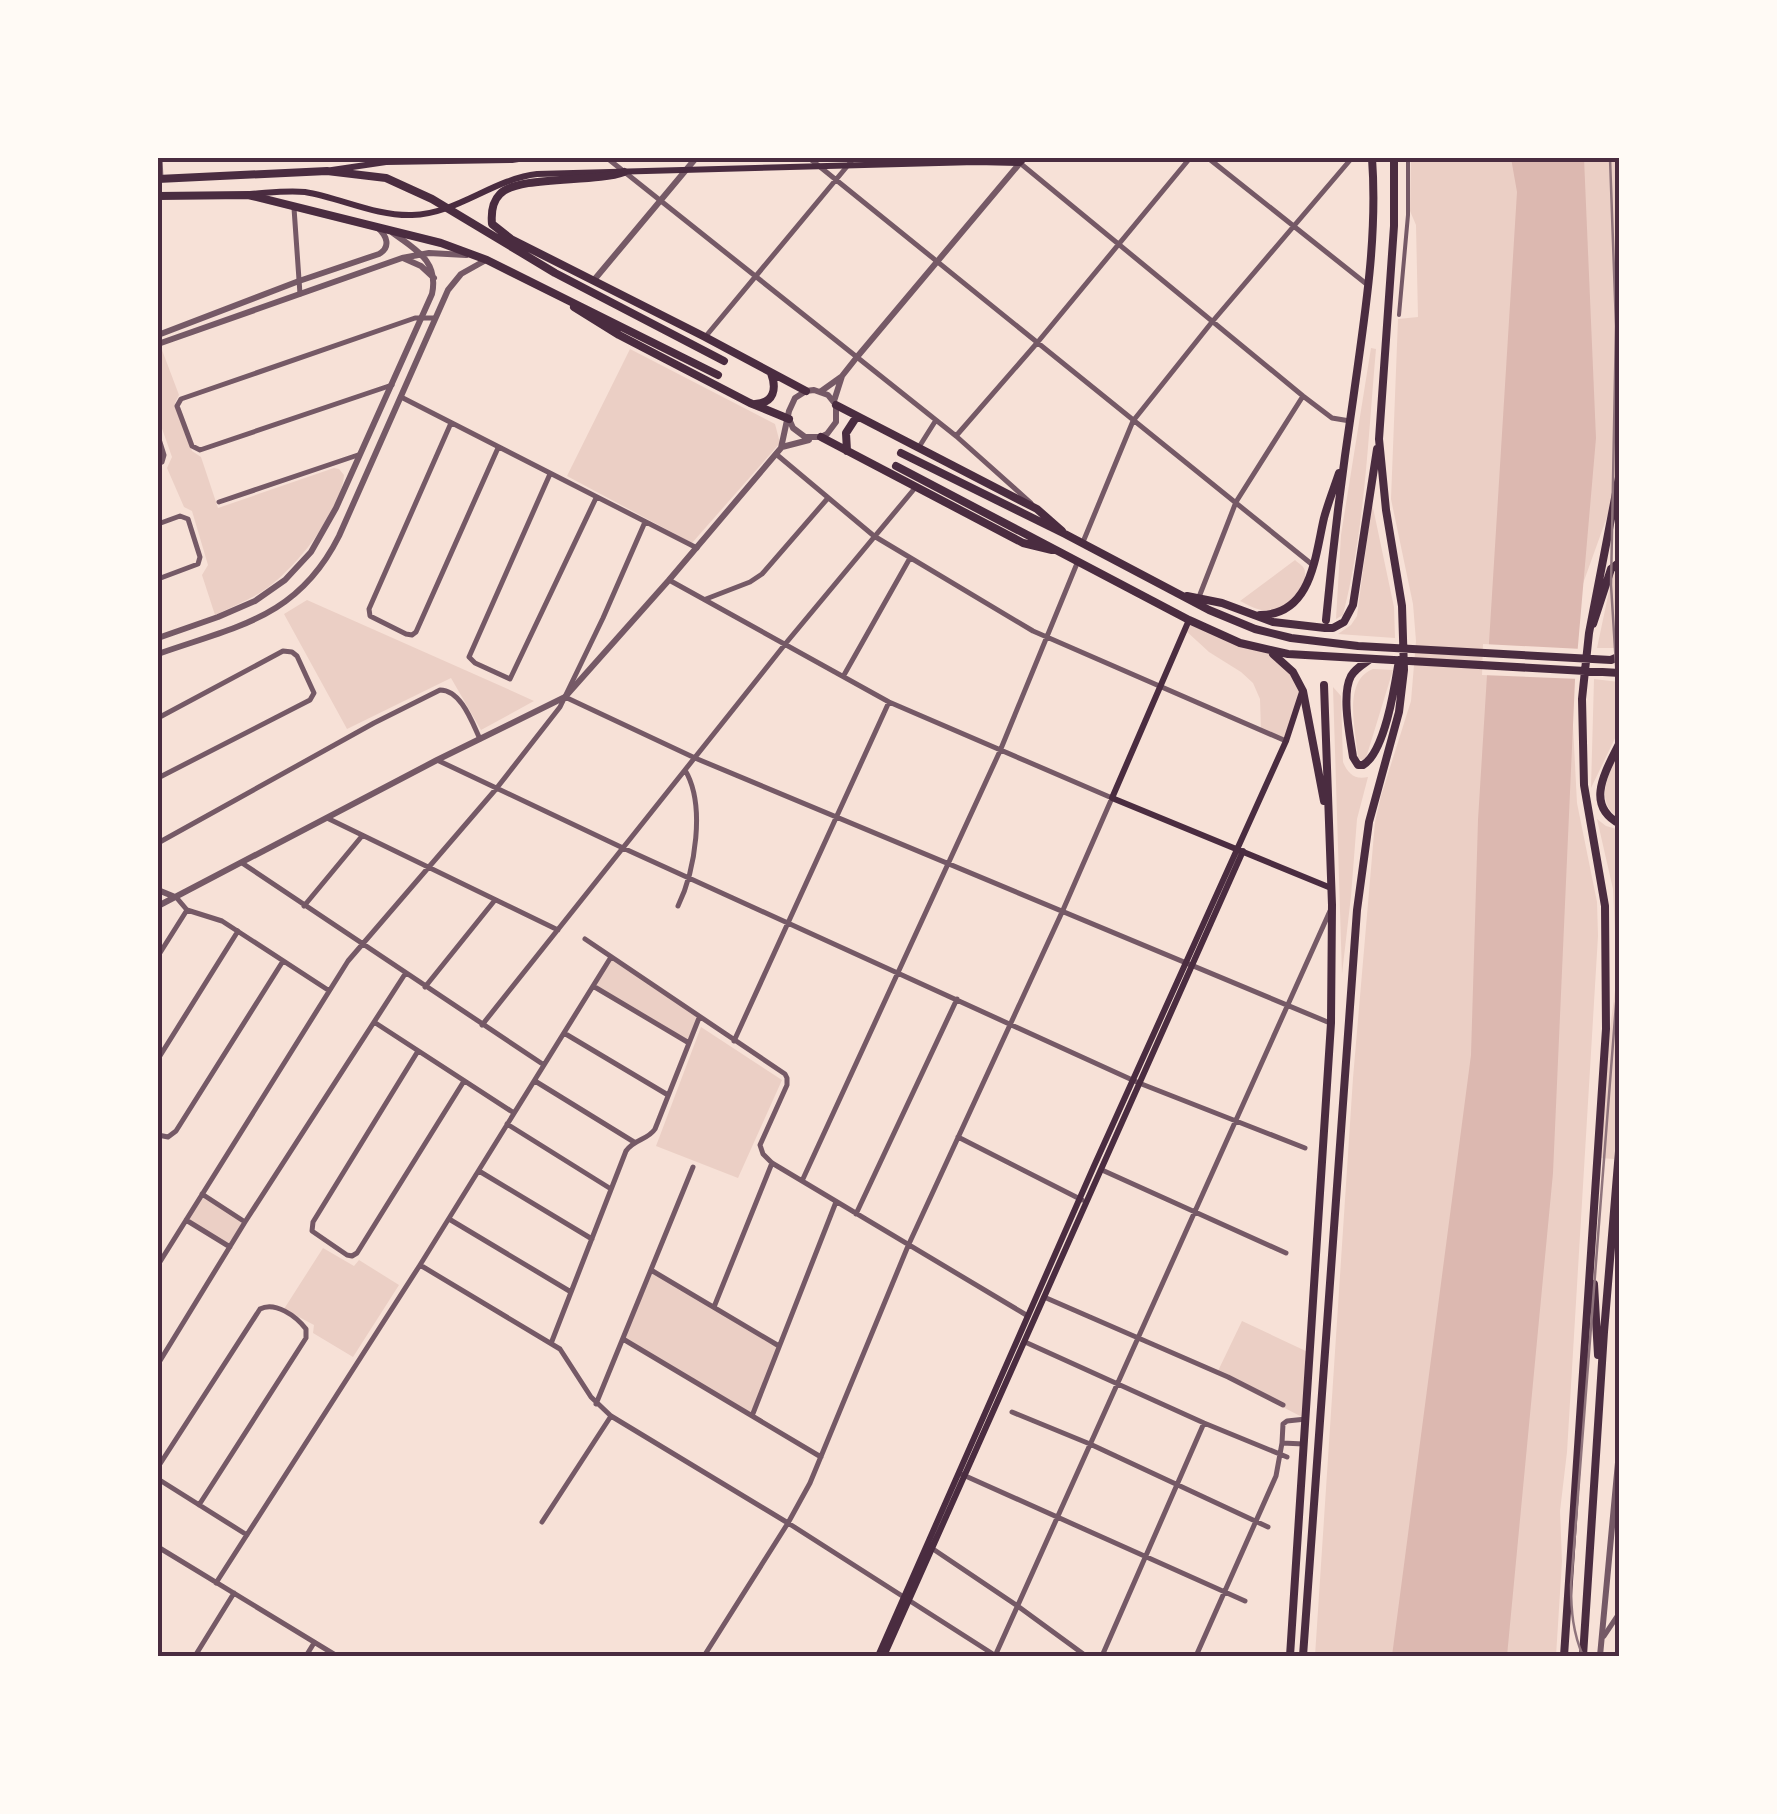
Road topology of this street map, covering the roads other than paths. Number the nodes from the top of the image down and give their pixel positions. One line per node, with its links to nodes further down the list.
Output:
1 (160, 158): 21 (street)
2 (526, 158): 12 (main road)
3 (607, 158): 20 (street)
4 (696, 158): 19 (street)
5 (809, 158): 16 (street)
6 (854, 158): 17 (street)
7 (1190, 158): 31 (street)
8 (1208, 158): 27 (street)
9 (1372, 158): 43 (highway)
10 (1394, 158): 77 (highway)
11 (1408, 158): 46 (street)
12 (442, 159): 18 (main road)
13 (1020, 159): 15 (main road); 31 (street); 37 (street)
14 (1351, 159): 27 (street)
15 (954, 160): 17 (main road)
16 (819, 166): 17 (main road); 19 (main road); 22 (street)
17 (847, 166): 22 (street)
18 (328, 170): 21 (highway); 36 (highway)
19 (686, 170): 20 (main road); 25 (street)
20 (624, 172): 23 (main road); 25 (street); 30 (highway)
21 (159, 179)
22 (836, 180): 37 (street); 39 (street)
23 (248, 195): 24 (highway); 26 (highway)
24 (158, 196)
25 (662, 200): 39 (street); 41 (street)
26 (294, 208): 28 (highway); 42 (street)
27 (1294, 226): 43 (street); 49 (street)
28 (377, 228): 29 (highway); 42 (street)
29 (390, 231): 32 (street); 33 (highway)
30 (521, 244): 36 (highway); 41 (highway)
31 (1118, 244): 49 (street); 52 (street)
32 (420, 254): 33 (street); 34 (street); 40 (street)
33 (476, 255): 35 (highway)
34 (402, 258): 40 (street); 44 (street)
35 (487, 260): 45 (highway); 48 (street)
36 (530, 260): 38 (highway)
37 (937, 261): 52 (street); 54 (street)
38 (555, 273): 41 (highway); 55 (highway)
39 (756, 274): 51 (street); 54 (street)
40 (434, 278): 47 (street)
41 (591, 278): 51 (highway)
42 (300, 282): 44 (street); 50 (street)
43 (1369, 286): 69 (highway)
44 (300, 294): 53 (street)
45 (567, 300): 57 (highway); 65 (highway)
46 (1399, 315)
47 (423, 317): 48 (street); 59 (street); 59 (street)
48 (434, 318): 63 (street)
49 (1212, 322): 62 (street); 70 (street)
50 (158, 335)
51 (705, 337): 56 (highway)
52 (1037, 343): 70 (street); 75 (street)
53 (158, 344)
54 (857, 356): 58 (street); 68 (street)
55 (724, 361)
56 (772, 372): 60 (highway); 65 (highway)
57 (718, 374)
58 (842, 376): 61 (street); 64 (street)
59 (392, 385): 72 (street)
60 (806, 391): 61 (street); 67 (street)
61 (820, 392): 64 (street)
62 (1303, 396): 69 (street); 93 (street)
63 (402, 397): 71 (street); 73 (street)
64 (834, 403): 66 (highway); 76 (street)
65 (750, 404): 67 (highway)
66 (857, 416): 79 (highway); 81 (highway)
67 (789, 419): 76 (street); 80 (street)
68 (936, 420): 75 (street); 79 (street)
69 (1350, 421): 84 (highway)
70 (1133, 422): 93 (street); 99 (street)
71 (451, 424): 78 (street); 78 (street)
72 (374, 426): 73 (street); 83 (street)
73 (386, 432): 120 (street)
74 (158, 436): 85 (street)
75 (956, 436): 94 (street)
76 (819, 438): 80 (street); 81 (highway)
77 (1379, 438): 111 (highway); 114 (highway)
78 (498, 448): 88 (street)
79 (918, 448): 94 (highway)
80 (778, 451): 91 (street); 100 (street)
81 (846, 452): 89 (highway)
82 (901, 453): 97 (highway)
83 (361, 454): 92 (street); 116 (street)
84 (1344, 459): 105 (highway); 113 (highway)
85 (160, 463)
86 (896, 466): 101 (highway)
87 (1620, 472): 115 (highway)
88 (550, 474): 90 (street); 90 (street)
89 (915, 488): 98 (street); 101 (highway)
90 (596, 498): 95 (street)
91 (828, 498): 98 (street); 110 (street)
92 (220, 502)
93 (1236, 502): 105 (street); 109 (street)
94 (1037, 508): 97 (highway)
95 (645, 522): 100 (street); 128 (street)
96 (158, 524): 106 (street)
97 (1065, 534): 99 (highway)
98 (874, 536): 102 (street); 118 (street)
99 (1083, 544): 108 (highway)
100 (697, 548): 107 (street)
101 (1056, 550): 103 (highway)
102 (910, 558): 117 (street); 124 (street)
103 (1078, 561): 112 (highway); 117 (street)
104 (1620, 562): 115 (highway)
105 (1314, 566): 111 (highway)
106 (158, 579)
107 (669, 580): 110 (street); 128 (street)
108 (1182, 596): 109 (highway); 121 (highway)
109 (1200, 597): 111 (highway)
110 (706, 599): 118 (street)
111 (1256, 615)
112 (1189, 620): 119 (highway); 126 (main road)
113 (1326, 620)
114 (1404, 626): 122 (highway); 284 (highway)
115 (1589, 633): 220 (highway)
116 (158, 638)
117 (1047, 638): 126 (street); 134 (street)
118 (786, 644): 124 (street); 135 (street)
119 (1270, 651): 122 (highway); 127 (highway)
120 (158, 654)
121 (1615, 658)
122 (1369, 660): 123 (highway)
123 (1619, 672)
124 (844, 675): 129 (street)
125 (1324, 685): 144 (highway)
126 (1161, 686): 132 (street); 140 (main road)
127 (1303, 691): 132 (main road); 144 (highway)
128 (565, 697): 131 (street); 135 (street); 139 (street)
129 (889, 702): 134 (street); 141 (street)
130 (158, 718): 138 (street)
131 (480, 739): 136 (street); 146 (street)
132 (1286, 740): 148 (main road)
133 (1620, 742): 143 (highway)
134 (1000, 750): 140 (street); 150 (street)
135 (694, 758): 137 (street); 141 (street)
136 (438, 760): 139 (street); 142 (street)
137 (685, 770): 147 (street); 152 (street)
138 (158, 778)
139 (496, 788): 147 (street); 151 (street)
140 (1112, 798): 148 (main road); 162 (street)
141 (837, 816): 150 (street); 163 (street)
142 (327, 818): 145 (street); 149 (street)
143 (1620, 824)
144 (1328, 825): 153 (highway)
145 (362, 836): 151 (street); 158 (street)
146 (158, 843)
147 (623, 848): 152 (street); 164 (street)
148 (1240, 850): 153 (main road); 171 (main road)
149 (242, 863): 155 (street); 158 (street)
150 (950, 863): 162 (street); 172 (street)
151 (429, 866): 156 (street); 167 (street)
152 (688, 878): 159 (street); 163 (street)
153 (1331, 888): 160 (highway)
154 (158, 890): 155 (street)
155 (176, 898): 157 (street); 161 (street)
156 (495, 900): 164 (street); 175 (street)
157 (158, 906)
158 (304, 906): 167 (street)
159 (678, 906)
160 (1332, 906): 178 (street); 181 (highway)
161 (187, 910): 165 (street); 168 (street)
162 (1063, 910): 171 (street); 182 (street)
163 (788, 922): 172 (street); 185 (street)
164 (558, 930): 183 (street)
165 (238, 931): 170 (street); 188 (street)
166 (585, 939): 169 (street)
167 (361, 945): 173 (street); 176 (street)
168 (158, 956)
169 (611, 958): 174 (street); 179 (street)
170 (284, 962): 176 (street); 197 (street)
171 (1189, 964): 178 (street); 192 (main road)
172 (897, 972): 177 (street); 206 (street)
173 (406, 974): 175 (street); 180 (street)
174 (593, 986): 184 (street); 186 (street)
175 (425, 987): 183 (street)
176 (328, 990): 208 (street)
177 (957, 999): 182 (street); 212 (street)
178 (1287, 1005): 181 (street); 195 (street)
179 (699, 1018): 185 (street); 186 (street)
180 (374, 1022): 187 (street); 215 (street)
181 (1332, 1023): 241 (highway)
182 (1011, 1024): 192 (street); 198 (street)
183 (482, 1025): 189 (street)
184 (564, 1033): 189 (street); 193 (street)
185 (734, 1041): 202 (street)
186 (689, 1043): 193 (street)
187 (418, 1051): 191 (street); 191 (street)
188 (158, 1059)
189 (544, 1066): 190 (street)
190 (535, 1080): 194 (street); 200 (street)
191 (464, 1081): 194 (street)
192 (1136, 1081): 195 (street); 204 (main road)
193 (668, 1095): 200 (street)
194 (514, 1113): 196 (street)
195 (1236, 1121): 201 (street); 211 (street)
196 (507, 1124): 205 (street); 207 (street)
197 (158, 1135)
198 (958, 1137): 209 (street); 217 (street)
199 (1620, 1139): 235 (highway)
200 (634, 1142): 207 (street)
201 (1304, 1148)
202 (772, 1163): 206 (street); 226 (street)
203 (693, 1166): 223 (street)
204 (1097, 1167): 209 (main road); 211 (street)
205 (478, 1171): 213 (street); 216 (street)
206 (802, 1180): 210 (street)
207 (611, 1189): 216 (street)
208 (202, 1194): 214 (street); 215 (street)
209 (1082, 1200): 225 (main road)
210 (836, 1202): 212 (street); 232 (street)
211 (1196, 1213): 219 (street); 228 (street)
212 (856, 1214): 217 (street)
213 (449, 1219): 222 (street); 224 (street)
214 (186, 1220): 218 (street); 221 (street)
215 (246, 1222): 218 (street)
216 (592, 1239): 224 (street)
217 (908, 1246): 227 (street); 248 (street)
218 (230, 1247): 233 (street)
219 (1286, 1253)
220 (1592, 1253): 235 (highway); 285 (highway)
221 (158, 1265)
222 (420, 1265): 231 (street); 259 (street)
223 (651, 1270): 226 (street); 229 (street)
224 (570, 1292): 231 (street)
225 (1040, 1295): 227 (main road); 228 (street); 230 (main road)
226 (714, 1308): 232 (street)
227 (1028, 1316): 230 (main road)
228 (1138, 1338): 234 (street); 237 (street)
229 (623, 1339): 236 (street); 240 (street)
230 (1020, 1340): 234 (street); 250 (main road)
231 (551, 1342): 236 (street)
232 (780, 1346): 240 (street)
233 (158, 1364)
234 (1116, 1384): 242 (street); 245 (street)
235 (1600, 1390): 286 (highway)
236 (596, 1404): 239 (street)
237 (1283, 1405)
238 (1012, 1412): 245 (street)
239 (611, 1416): 255 (street); 257 (street)
240 (752, 1416): 248 (street)
241 (1306, 1419): 244 (street); 246 (highway)
242 (1204, 1423): 247 (street); 252 (street)
243 (1620, 1440): 261 (street)
244 (1282, 1443): 246 (street); 247 (street)
245 (1090, 1444): 252 (street); 254 (street)
246 (1304, 1444): 283 (highway)
247 (1284, 1456): 256 (street)
248 (822, 1457): 257 (street)
249 (158, 1467): 253 (street)
250 (961, 1474): 254 (street); 260 (main road)
251 (158, 1479): 253 (street)
252 (1178, 1484): 256 (street); 263 (street)
253 (199, 1505): 259 (street)
254 (1057, 1518): 263 (street); 270 (street)
255 (542, 1522)
256 (1257, 1522): 258 (street); 266 (street)
257 (788, 1524): 268 (street); 277 (street)
258 (1268, 1528)
259 (247, 1534): 265 (street)
260 (929, 1546): 268 (main road); 270 (street)
261 (1610, 1546): 264 (street); 272 (street)
262 (158, 1548): 265 (street)
263 (1145, 1558): 266 (street); 281 (street)
264 (1620, 1558)
265 (216, 1583): 267 (street)
266 (1226, 1593): 269 (street); 282 (street)
267 (234, 1594): 273 (street); 274 (street)
268 (906, 1598): 278 (main road); 279 (street)
269 (1245, 1601)
270 (1019, 1607): 279 (street); 280 (street)
271 (1620, 1612): 272 (street)
272 (1602, 1639): 287 (street)
273 (314, 1643): 275 (street); 276 (street)
274 (195, 1656)
275 (306, 1656)
276 (337, 1656)
277 (704, 1656)
278 (881, 1656)
279 (996, 1656)
280 (1086, 1656)
281 (1102, 1656)
282 (1196, 1656)
283 (1290, 1656)
284 (1303, 1656)
285 (1564, 1656)
286 (1583, 1656)
287 (1600, 1656)

